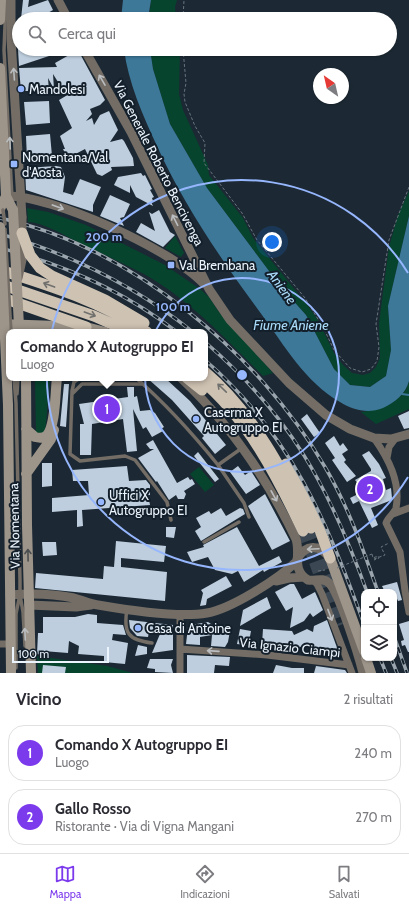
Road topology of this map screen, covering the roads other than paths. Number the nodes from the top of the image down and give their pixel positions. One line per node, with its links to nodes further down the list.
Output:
1 (1, 0): 6 (main road)
2 (6, 0): 10 (lane, Via Nomentana, one-way to 2)
3 (12, 0): 10 (street, Via Nomentana, one-way to 3)
4 (58, 0): 5 (street)
5 (64, 12)
6 (0, 20)
7 (88, 56): 13 (street, Via Generale Roberto Bencivenga, one-way to 7)
8 (0, 68): 10 (main road, Via Nomentana)
9 (0, 162): 10 (lane, Via Nomentana)
10 (7, 202): 11 (lane, Via Nomentana, bridge); 12 (street, Via Nomentana, bridge); 14 (street, one-way to 14); 16 (main road, Via Nomentana, bridge)
11 (3, 226): 23 (main road, Via Nomentana, bridge); 24 (lane, Via Nomentana, bridge)
12 (22, 233): 16 (street, Via Nomentana, bridge); 22 (highway, bridge)
13 (192, 255): 14 (street); 18 (street, Via Generale Roberto Bencivenga)
14 (180, 265): 18 (street)
15 (0, 270): 22 (highway, one-way to 15)
16 (17, 281): 24 (main road, Via Nomentana, bridge)
17 (0, 284): 26 (highway, one-way to 26)
18 (209, 289): 45 (street)
19 (0, 297): 21 (highway)
20 (0, 324): 24 (main road)
21 (86, 327): 24 (main road); 25 (main road)
22 (145, 327)
23 (11, 329)
24 (20, 329)
25 (94, 329)
26 (124, 329)
27 (208, 375): 41 (highway, one-way to 27)
28 (14, 381): 40 (lane, Via Nomentana)
29 (15, 381): 40 (main road, Via Nomentana, bridge)
30 (18, 381): 40 (lane, Via Nomentana)
31 (25, 381): 40 (main road, Via Nomentana)
32 (56, 381): 42 (main road)
33 (76, 381): 39 (lane)
34 (140, 381): 38 (lane)
35 (184, 381): 48 (street)
36 (191, 381): 54 (highway)
37 (202, 381): 54 (highway)
38 (143, 384): 39 (lane); 50 (lane)
39 (72, 394): 57 (lane)
40 (17, 403): 43 (main road, Via Nomentana); 47 (main road, Via Nomentana); 66 (lane, Via Nomentana)
41 (238, 405): 54 (highway); 60 (highway)
42 (53, 416): 43 (main road); 52 (main road)
43 (26, 429): 52 (main road, Via Nomentana)
44 (409, 434): 46 (street)
45 (374, 438): 46 (street); 49 (street)
46 (395, 439): 49 (street)
47 (4, 440): 51 (main road, Via Nomentana)
48 (243, 447): 50 (lane); 61 (street, one-way to 61)
49 (387, 458): 55 (street)
50 (218, 465): 56 (lane)
51 (4, 466): 66 (main road, Via Nomentana)
52 (26, 474): 66 (main road, Via Nomentana, one-way to 52)
53 (409, 508): 55 (street)
54 (293, 510)
55 (393, 514): 64 (street)
56 (249, 517)
57 (170, 520)
58 (239, 522): 59 (lane)
59 (204, 542)
60 (330, 558): 61 (street, one-way to 61); 76 (main road)
61 (297, 559): 62 (street); 65 (street)
62 (304, 577): 63 (street); 65 (street)
63 (313, 580): 80 (street, one-way to 80); 87 (street)
64 (406, 580): 68 (street)
65 (269, 583): 74 (street)
66 (20, 594): 67 (street); 69 (main road, Via Nomentana); 77 (main road, Via Nomentana); 82 (lane, Via Nomentana); 83 (lane, Via Nomentana, one-way to 66)
67 (54, 596): 70 (street); 71 (street)
68 (408, 600): 73 (street)
69 (29, 605): 70 (street); 84 (main road, Via Nomentana)
70 (53, 605): 71 (street)
71 (96, 605): 72 (street)
72 (127, 608): 74 (street); 75 (lane)
73 (409, 612)
74 (180, 614): 78 (street)
75 (152, 643)
76 (361, 643)
77 (5, 644): 81 (main road, Via Nomentana)
78 (180, 649): 80 (street, Via Ignazio Ciampi, one-way to 78); 85 (street)
79 (367, 661): 88 (main road)
80 (349, 665): 86 (street)
81 (11, 673)
82 (16, 673)
83 (26, 673)
84 (31, 673)
85 (180, 673)
86 (352, 673)
87 (363, 673)
88 (371, 673)

